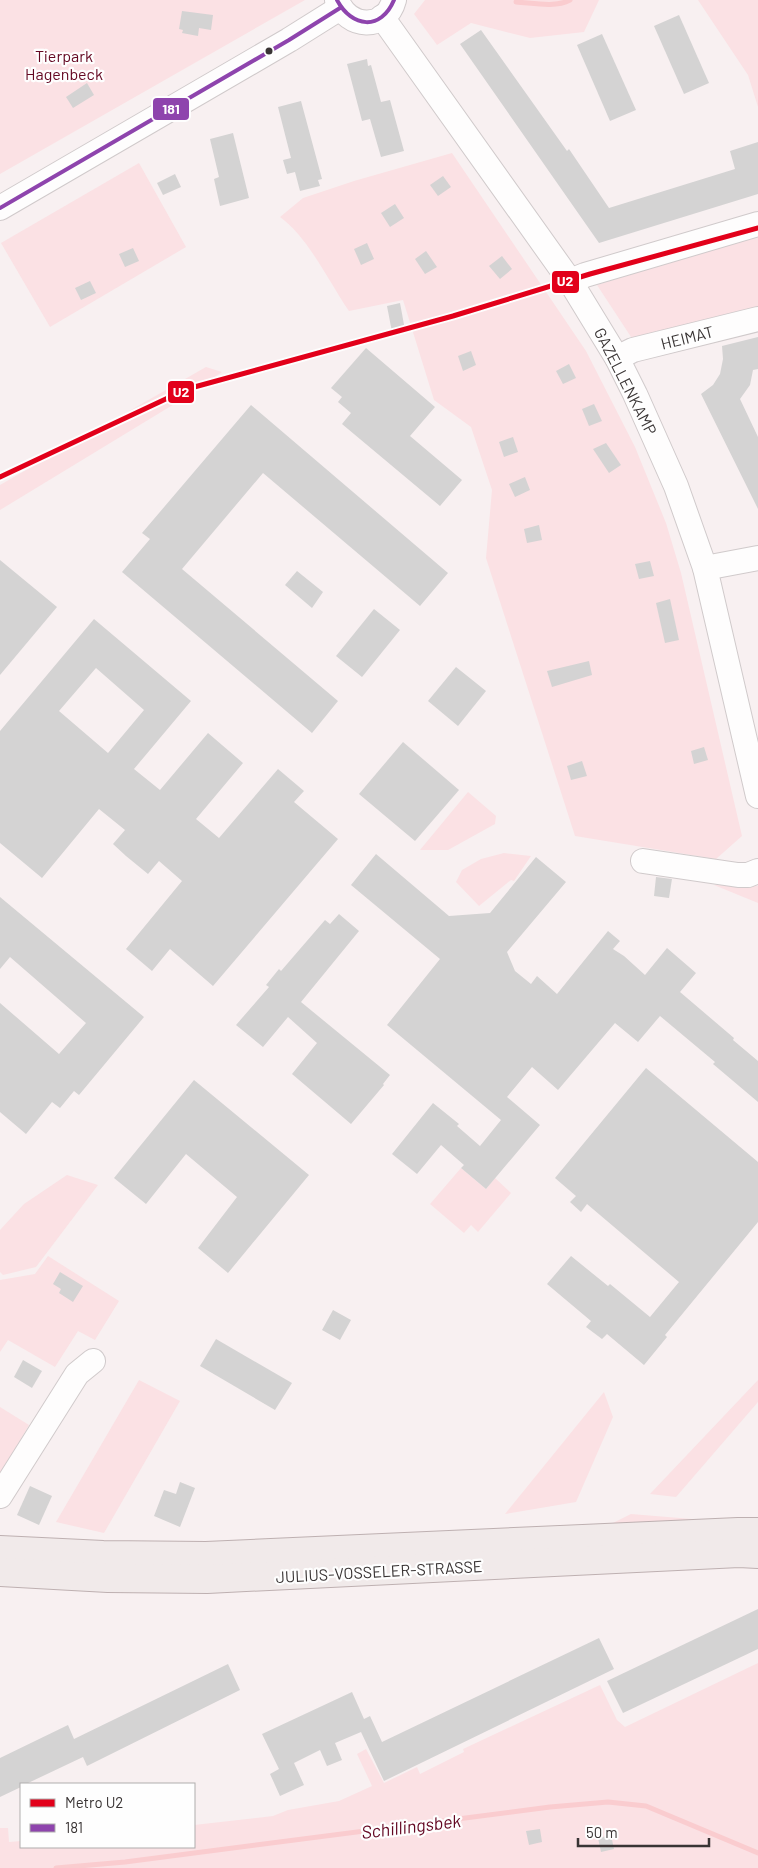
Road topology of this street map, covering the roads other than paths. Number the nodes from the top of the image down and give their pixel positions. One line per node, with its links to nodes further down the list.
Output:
1 (338, 4): 2 (street, GAZELLENKAMP); 3 (street)
2 (388, 9): 5 (street, GAZELLENKAMP)
3 (0, 208)
4 (758, 224): 5 (street)
5 (570, 281): 7 (street, GAZELLENKAMP)
6 (758, 319): 7 (street, HEIMAT)
7 (617, 358): 9 (street, GAZELLENKAMP)
8 (758, 558): 9 (street)
9 (705, 568): 10 (street, GAZELLENKAMP)
10 (758, 796)
11 (643, 861): 12 (street)
12 (758, 871)
13 (93, 1361): 14 (street)
14 (0, 1496)
15 (758, 1532): 16 (main road, JULIUS-VOSSELER-STRASSE)
16 (0, 1550)
17 (758, 1554): 18 (main road, JULIUS-VOSSELER-STRASSE)
18 (0, 1572)

